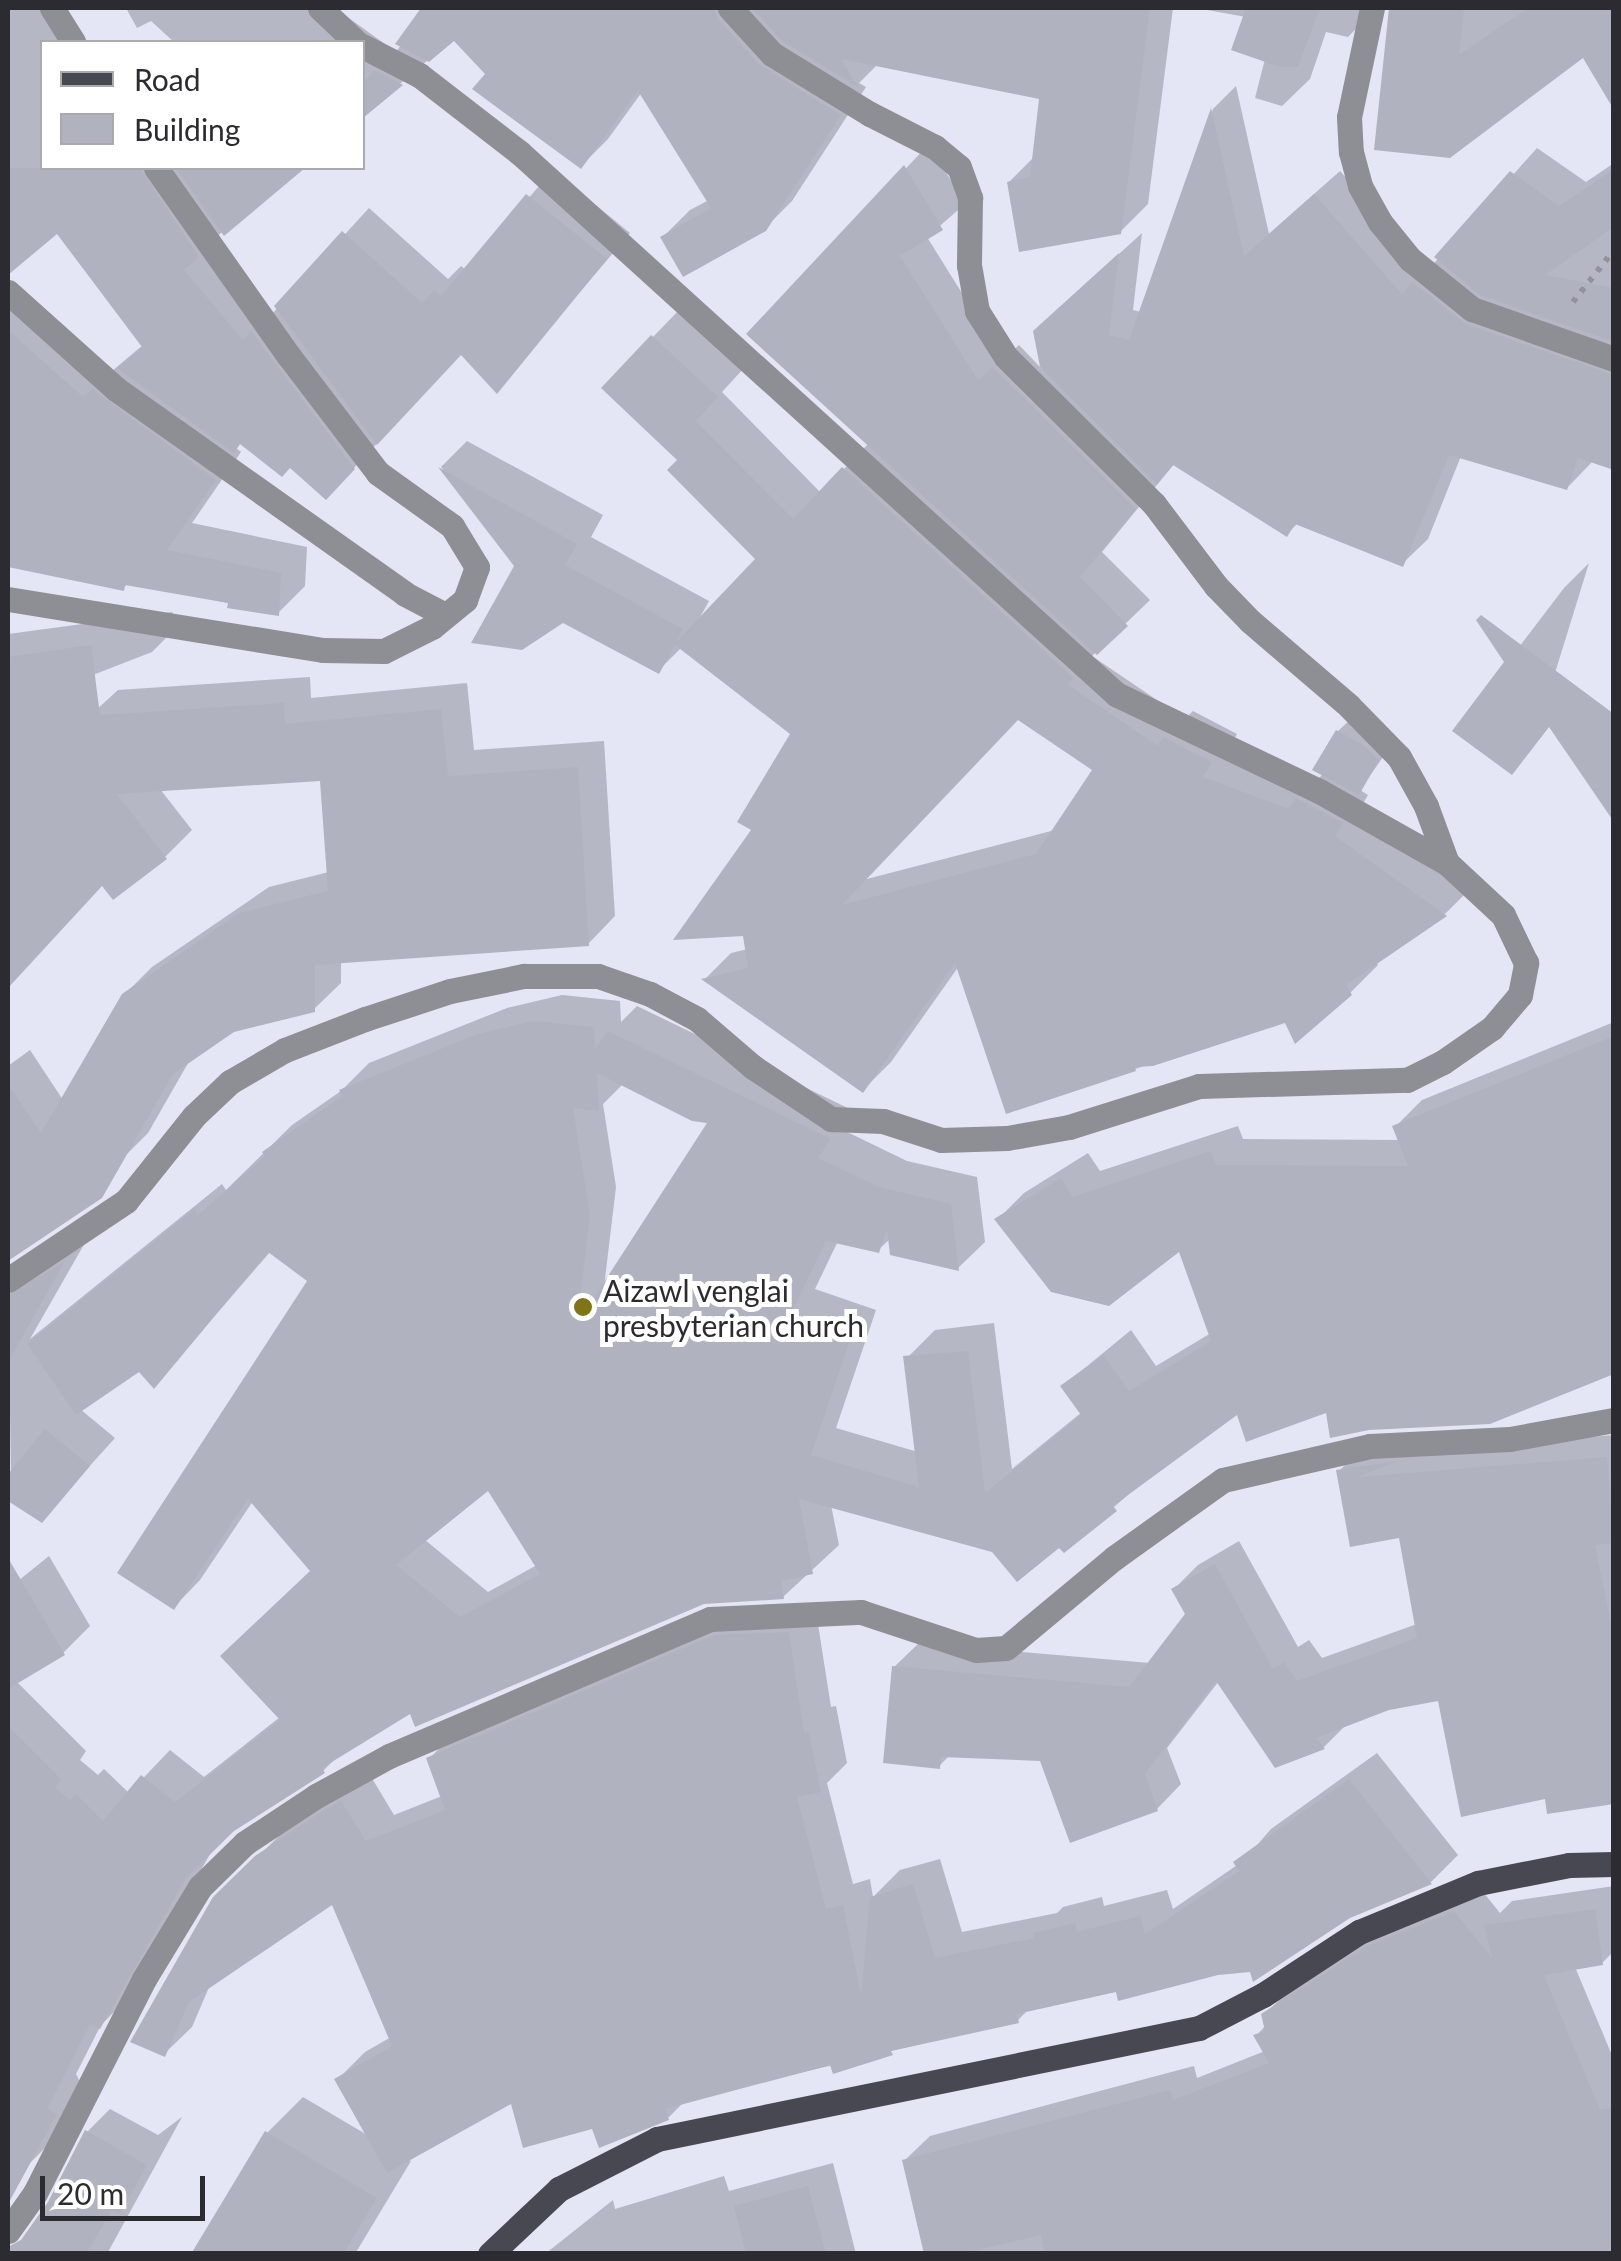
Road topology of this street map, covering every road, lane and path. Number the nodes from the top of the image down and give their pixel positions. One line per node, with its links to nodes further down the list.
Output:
1 (52, 8): 5 (street)
2 (320, 8): 6 (street)
3 (730, 8): 15 (street)
4 (1372, 8): 11 (street)
5 (71, 40)
6 (355, 40)
7 (365, 47): 15 (street)
8 (157, 170): 14 (street)
9 (1614, 250): 11 (path)
10 (8, 292): 14 (street)
11 (1549, 336): 12 (street)
12 (1614, 358)
13 (8, 599): 14 (street)
14 (445, 616)
15 (1447, 863): 16 (street)
16 (8, 1280)
17 (1614, 1420): 19 (street)
18 (1614, 1864): 20 (main road)
19 (8, 2230)
20 (490, 2254)

